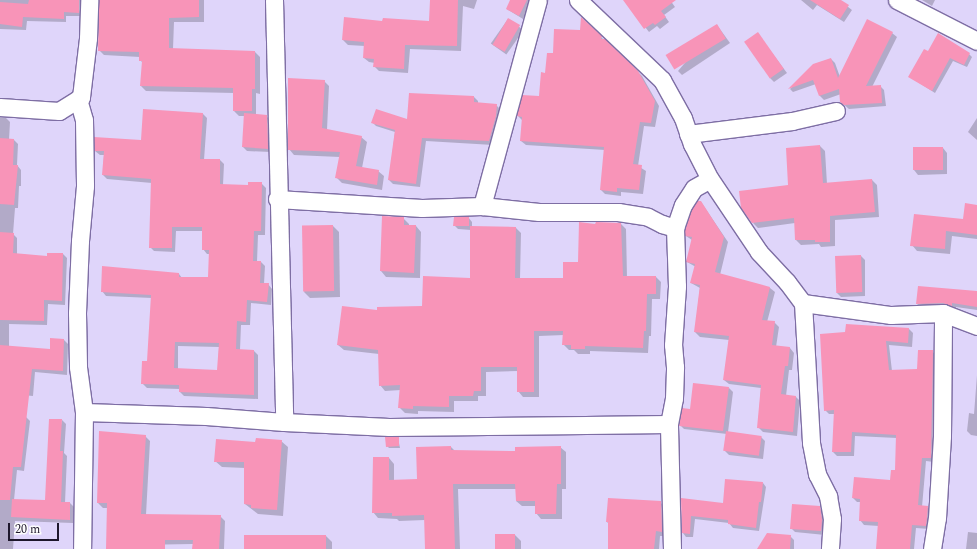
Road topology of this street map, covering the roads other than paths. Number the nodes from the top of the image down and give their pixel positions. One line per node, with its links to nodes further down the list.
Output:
1 (88, 0): 7 (street)
2 (274, 0): 12 (street)
3 (538, 0): 13 (street)
4 (578, 0): 10 (street)
5 (897, 0): 6 (street)
6 (977, 41)
7 (78, 99): 8 (street); 18 (street)
8 (0, 107)
9 (836, 111): 10 (street)
10 (688, 134): 11 (street)
11 (710, 179): 14 (street); 15 (street)
12 (277, 199): 13 (street); 19 (street)
13 (482, 206): 14 (street)
14 (675, 228): 20 (street)
15 (803, 304): 16 (street); 23 (street)
16 (943, 313): 17 (street); 24 (street)
17 (977, 326)
18 (84, 412): 19 (street); 21 (street)
19 (284, 422): 20 (street)
20 (669, 424): 22 (street)
21 (82, 549)
22 (672, 549)
23 (830, 549)
24 (932, 549)

